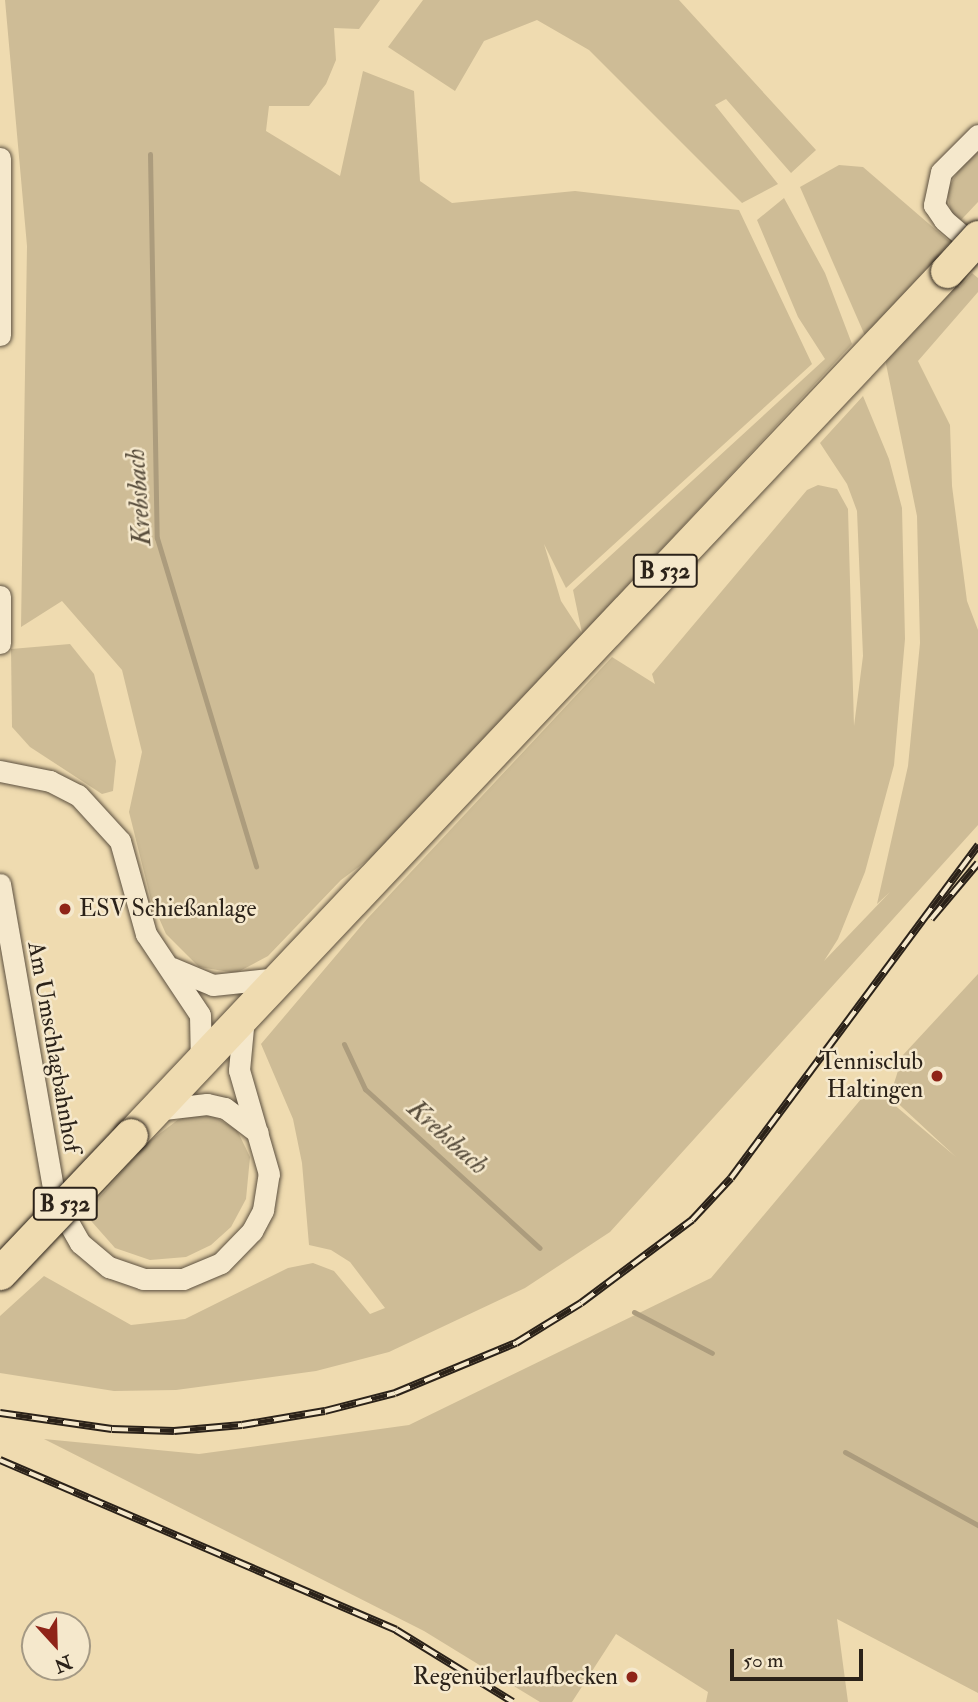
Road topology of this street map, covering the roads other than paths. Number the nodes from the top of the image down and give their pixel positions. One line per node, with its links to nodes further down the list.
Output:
1 (978, 135): 4 (street)
2 (0, 158): 5 (street)
3 (978, 237): 11 (main road, B 532, bridge)
4 (978, 249)
5 (0, 335)
6 (0, 596): 7 (street)
7 (0, 643)
8 (0, 771): 10 (street)
9 (0, 884): 15 (street, Am Umschlagbahnhof)
10 (172, 968): 11 (street); 13 (street)
11 (281, 977): 12 (main road, B 532)
12 (243, 1017): 13 (main road, B 532); 15 (street, Am Umschlagbahnhof)
13 (201, 1061): 14 (main road, B 532)
14 (155, 1110): 15 (street); 16 (main road, B 532, bridge)
15 (258, 1133)
16 (0, 1273)

